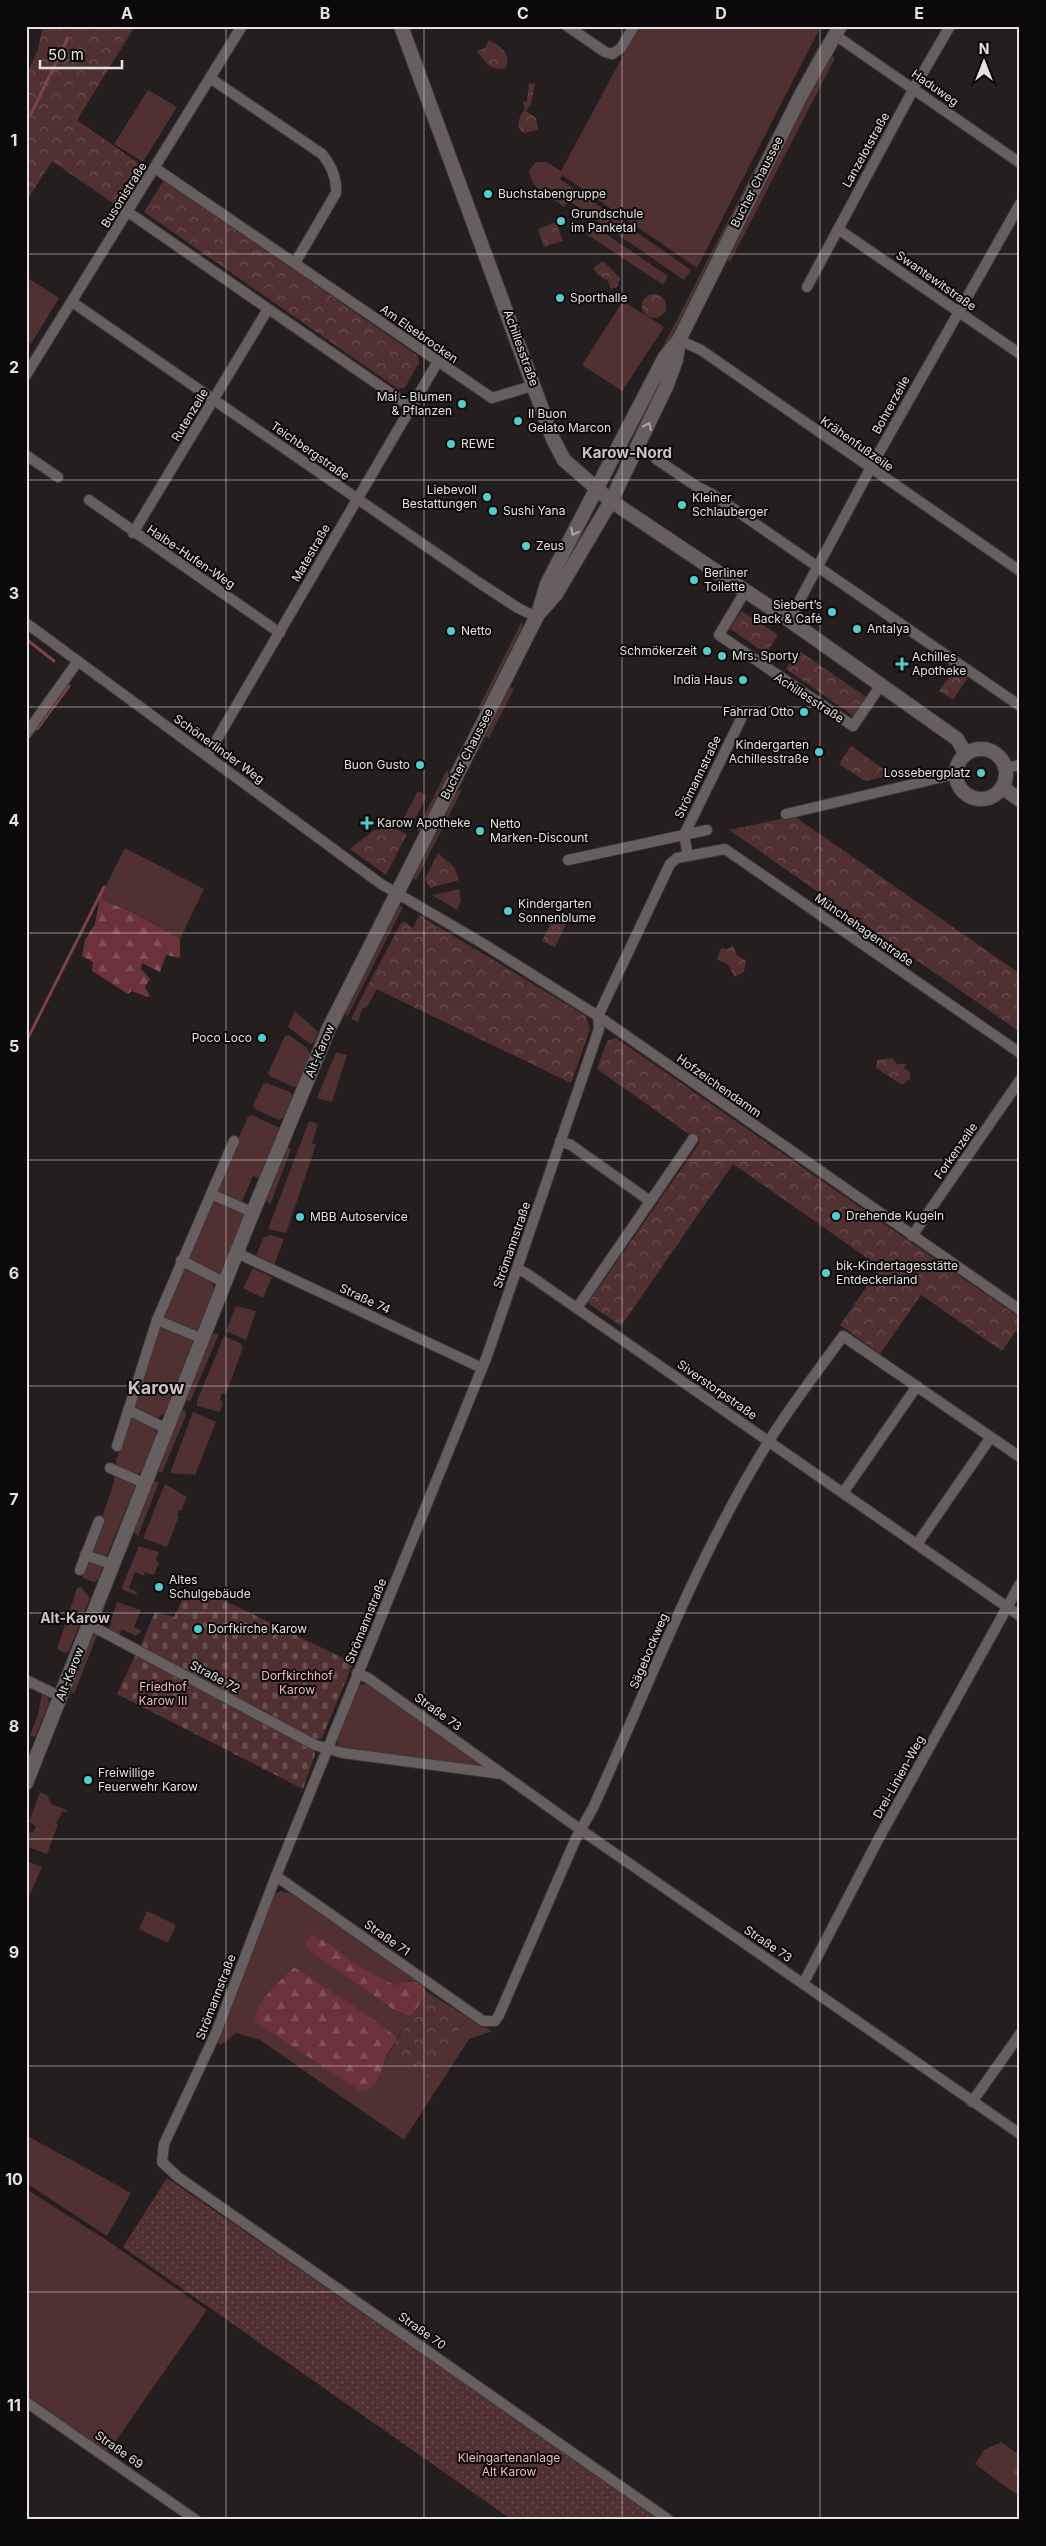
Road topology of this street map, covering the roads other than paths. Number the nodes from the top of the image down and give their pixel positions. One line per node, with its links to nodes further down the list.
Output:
1 (242, 26): 7 (street, Busonistraße)
2 (402, 26): 23 (main road, Achillesstraße)
3 (567, 26): 4 (street)
4 (634, 26)
5 (950, 26): 8 (street, Lanzelotstraße)
6 (838, 31): 8 (street, Haduweg); 19 (main road, Bucher Chaussee)
7 (210, 78): 10 (street, Busonistraße); 14 (street)
8 (914, 88): 9 (street, Haduweg); 13 (street, Lanzelotstraße)
9 (1020, 163)
10 (155, 168): 12 (street, Busonistraße); 14 (street, Am Elsebrocken)
11 (1020, 204): 18 (street, Bohrerzeile)
12 (128, 212): 16 (street, Busonistraße); 17 (street)
13 (838, 229): 15 (street, Lanzelotstraße); 18 (street, Swantewitstraße)
14 (295, 263): 21 (street, Am Elsebrocken)
15 (807, 287)
16 (72, 302): 22 (street, Busonistraße); 24 (street, Teichbergstraße)
17 (268, 309): 24 (street, Rutenzeile); 25 (street)
18 (958, 312): 20 (street, Swantewitstraße); 28 (street, Bohrerzeile)
19 (679, 340): 28 (street, Krähenfußzeile); 30 (main road, Bucher Chaussee); 33 (main road, Bucher Chaussee, one-way to 19)
20 (1020, 354)
21 (437, 363): 23 (street, Am Elsebrocken); 25 (street, Matestraße)
22 (26, 375)
23 (535, 385): 30 (main road, Achillesstraße)
24 (214, 400): 31 (street, Teichbergstraße); 34 (street, Rutenzeile)
25 (412, 408): 31 (street, Matestraße)
26 (26, 455): 29 (street)
27 (656, 459): 35 (street)
28 (872, 469): 35 (street, Bohrerzeile); 36 (street, Krähenfußzeile)
29 (58, 478)
30 (596, 489): 33 (main road, Achillesstraße); 38 (main road, Bucher Chaussee, one-way to 38)
31 (357, 498): 38 (street, Teichbergstraße); 41 (street, Matestraße)
32 (89, 500): 34 (street, Halbe-Hufen-Weg)
33 (611, 501): 37 (main road, Achillesstraße); 38 (main road, Bucher Chaussee)
34 (133, 533): 41 (street, Halbe-Hufen-Weg)
35 (818, 566): 39 (street, Bohrerzeile); 44 (street)
36 (1020, 571)
37 (746, 590): 39 (main road, Achillesstraße); 43 (street, Achillesstraße)
38 (537, 616): 59 (main road, Bucher Chaussee)
39 (789, 620): 43 (main road, Achillesstraße)
40 (26, 624): 42 (street, Schönerlinder Weg)
41 (280, 633): 48 (street, Matestraße)
42 (78, 661): 46 (street); 48 (street, Schönerlinder Weg)
43 (881, 685): 47 (main road, Achillesstraße)
44 (1020, 706)
45 (741, 720): 56 (street, Strömannstraße)
46 (26, 734)
47 (966, 754): 50 (main road); 51 (main road)
48 (207, 756): 59 (street, Schönerlinder Weg)
49 (1020, 765): 50 (street)
50 (1005, 768): 52 (main road)
51 (956, 774): 52 (main road); 54 (street)
52 (1002, 787): 53 (main road)
53 (1020, 800)
54 (786, 814)
55 (707, 830): 56 (street)
56 (684, 835): 57 (street, Strömannstraße); 58 (street)
57 (688, 856): 60 (street, Strömannstraße); 61 (street, Münchehagenstraße)
58 (568, 860)
59 (396, 894): 60 (street, Hofzeichendamm); 68 (main road, Alt-Karow)
60 (598, 1016): 65 (street, Strömannstraße); 69 (street, Hofzeichendamm)
61 (1020, 1053)
62 (1020, 1080): 69 (street, Forkenzeile)
63 (693, 1139): 67 (street)
64 (234, 1141): 66 (street)
65 (560, 1141): 67 (street); 72 (street, Strömannstraße)
66 (211, 1194): 68 (street); 71 (street)
67 (650, 1201): 74 (street)
68 (254, 1213): 70 (main road, Alt-Karow)
69 (912, 1236): 75 (street, Hofzeichendamm)
70 (237, 1253): 73 (main road, Alt-Karow); 78 (street, Straße 74)
71 (181, 1260): 73 (street); 76 (street)
72 (518, 1269): 74 (street, Siverstorpstraße); 78 (street, Strömannstraße)
73 (225, 1283): 77 (main road, Alt-Karow)
74 (577, 1308): 83 (street, Siverstorpstraße)
75 (1020, 1310)
76 (157, 1320): 77 (street); 80 (street)
77 (203, 1339): 81 (main road, Alt-Karow)
78 (482, 1368): 98 (street, Strömannstraße)
79 (917, 1386): 82 (street); 83 (street, Sägebockweg); 88 (street)
80 (128, 1410): 81 (street); 84 (street)
81 (167, 1429): 87 (main road, Alt-Karow)
82 (991, 1437): 85 (street); 90 (street)
83 (769, 1441): 88 (street, Siverstorpstraße); 104 (street, Sägebockweg)
84 (117, 1446)
85 (1020, 1457)
86 (110, 1468): 87 (street)
87 (146, 1484): 92 (main road, Alt-Karow)
88 (843, 1493): 90 (street, Siverstorpstraße)
89 (99, 1521): 91 (street)
90 (917, 1544): 95 (street, Siverstorpstraße)
91 (86, 1555): 92 (street); 93 (street)
92 (114, 1565): 97 (main road, Alt-Karow)
93 (80, 1570)
94 (1020, 1584): 95 (street, Drei-Linien-Weg)
95 (1008, 1607): 96 (street, Siverstorpstraße); 106 (street, Drei-Linien-Weg)
96 (1020, 1616)
97 (90, 1625): 100 (main road, Alt-Karow); 101 (street, Straße 72)
98 (358, 1674): 101 (street, Strömannstraße); 102 (street, Straße 73)
99 (26, 1680): 100 (street)
100 (61, 1697): 103 (main road, Alt-Karow)
101 (328, 1749): 102 (street, Straße 73); 105 (street, Strömannstraße)
102 (503, 1774): 104 (street, Straße 73)
103 (26, 1783)
104 (581, 1830): 106 (street, Straße 73); 107 (street, Sägebockweg)
105 (276, 1876): 107 (street, Straße 71); 111 (street, Strömannstraße)
106 (804, 1984): 109 (street, Straße 73)
107 (483, 2021)
108 (1020, 2034): 109 (street)
109 (972, 2102): 110 (street, Straße 73)
110 (1020, 2134)
111 (162, 2162): 114 (street, Straße 70)
112 (26, 2402): 113 (street, Straße 69)
113 (196, 2520)
114 (669, 2520)

